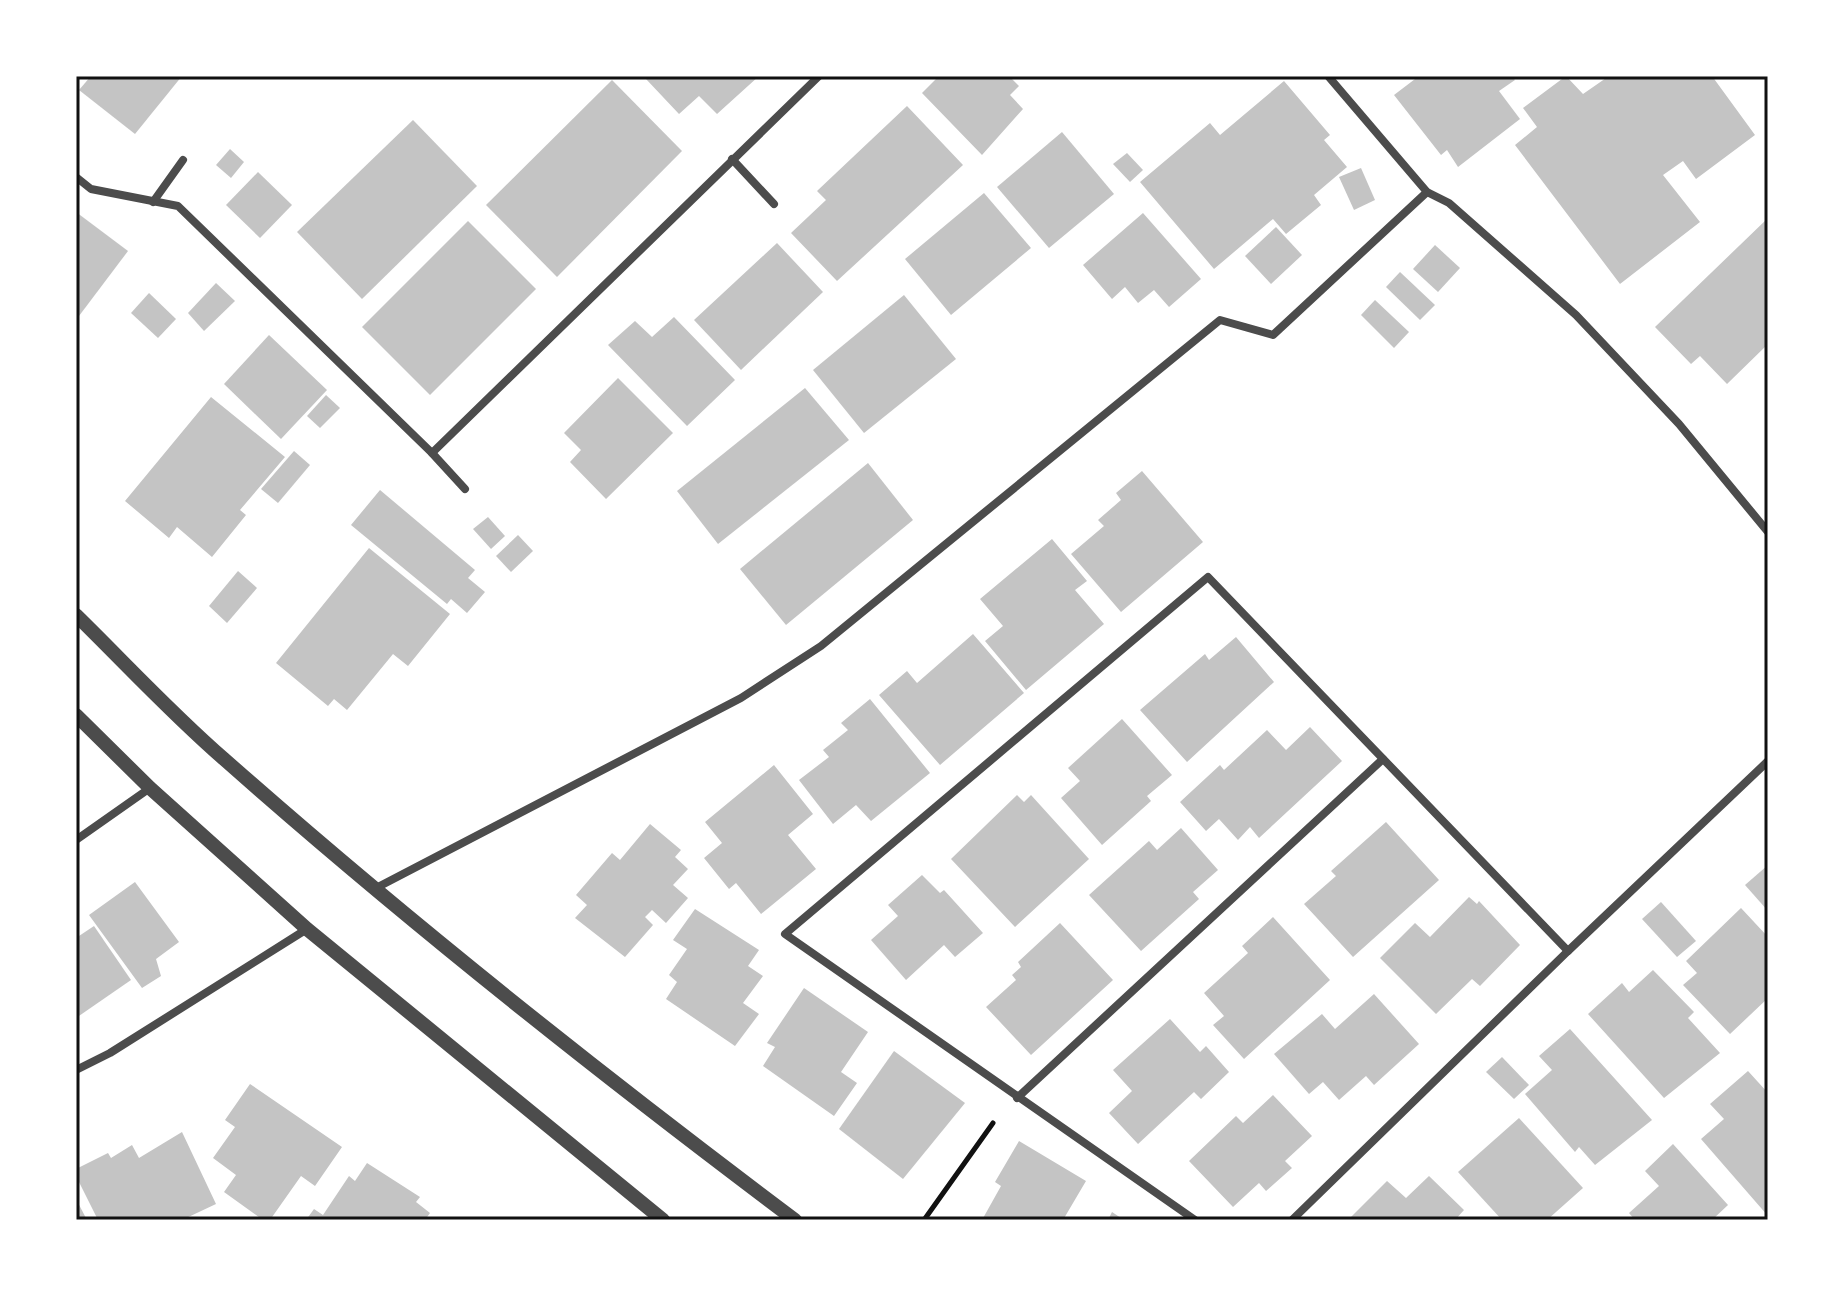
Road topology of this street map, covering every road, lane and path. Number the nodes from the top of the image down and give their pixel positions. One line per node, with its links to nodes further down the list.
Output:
1 (819, 76): 3 (street)
2 (1328, 76): 6 (street)
3 (732, 159): 8 (street); 9 (street)
4 (183, 160): 7 (street)
5 (76, 177): 7 (street)
6 (1427, 192): 11 (street); 18 (street)
7 (153, 202): 9 (street)
8 (774, 204)
9 (432, 453): 10 (street)
10 (465, 489)
11 (1768, 532)
12 (76, 615): 18 (street)
13 (76, 715): 16 (street)
14 (1383, 759): 20 (street); 22 (street); 22 (street)
15 (1768, 761): 20 (street)
16 (150, 788): 17 (street); 19 (street)
17 (76, 840)
18 (376, 888): 25 (street)
19 (307, 929): 21 (street); 24 (street)
20 (1568, 951): 28 (street)
21 (76, 1070)
22 (1017, 1098): 27 (street)
23 (981, 1136): 26 (path)
24 (663, 1220)
25 (795, 1220)
26 (924, 1220)
27 (1195, 1220)
28 (1292, 1220)

